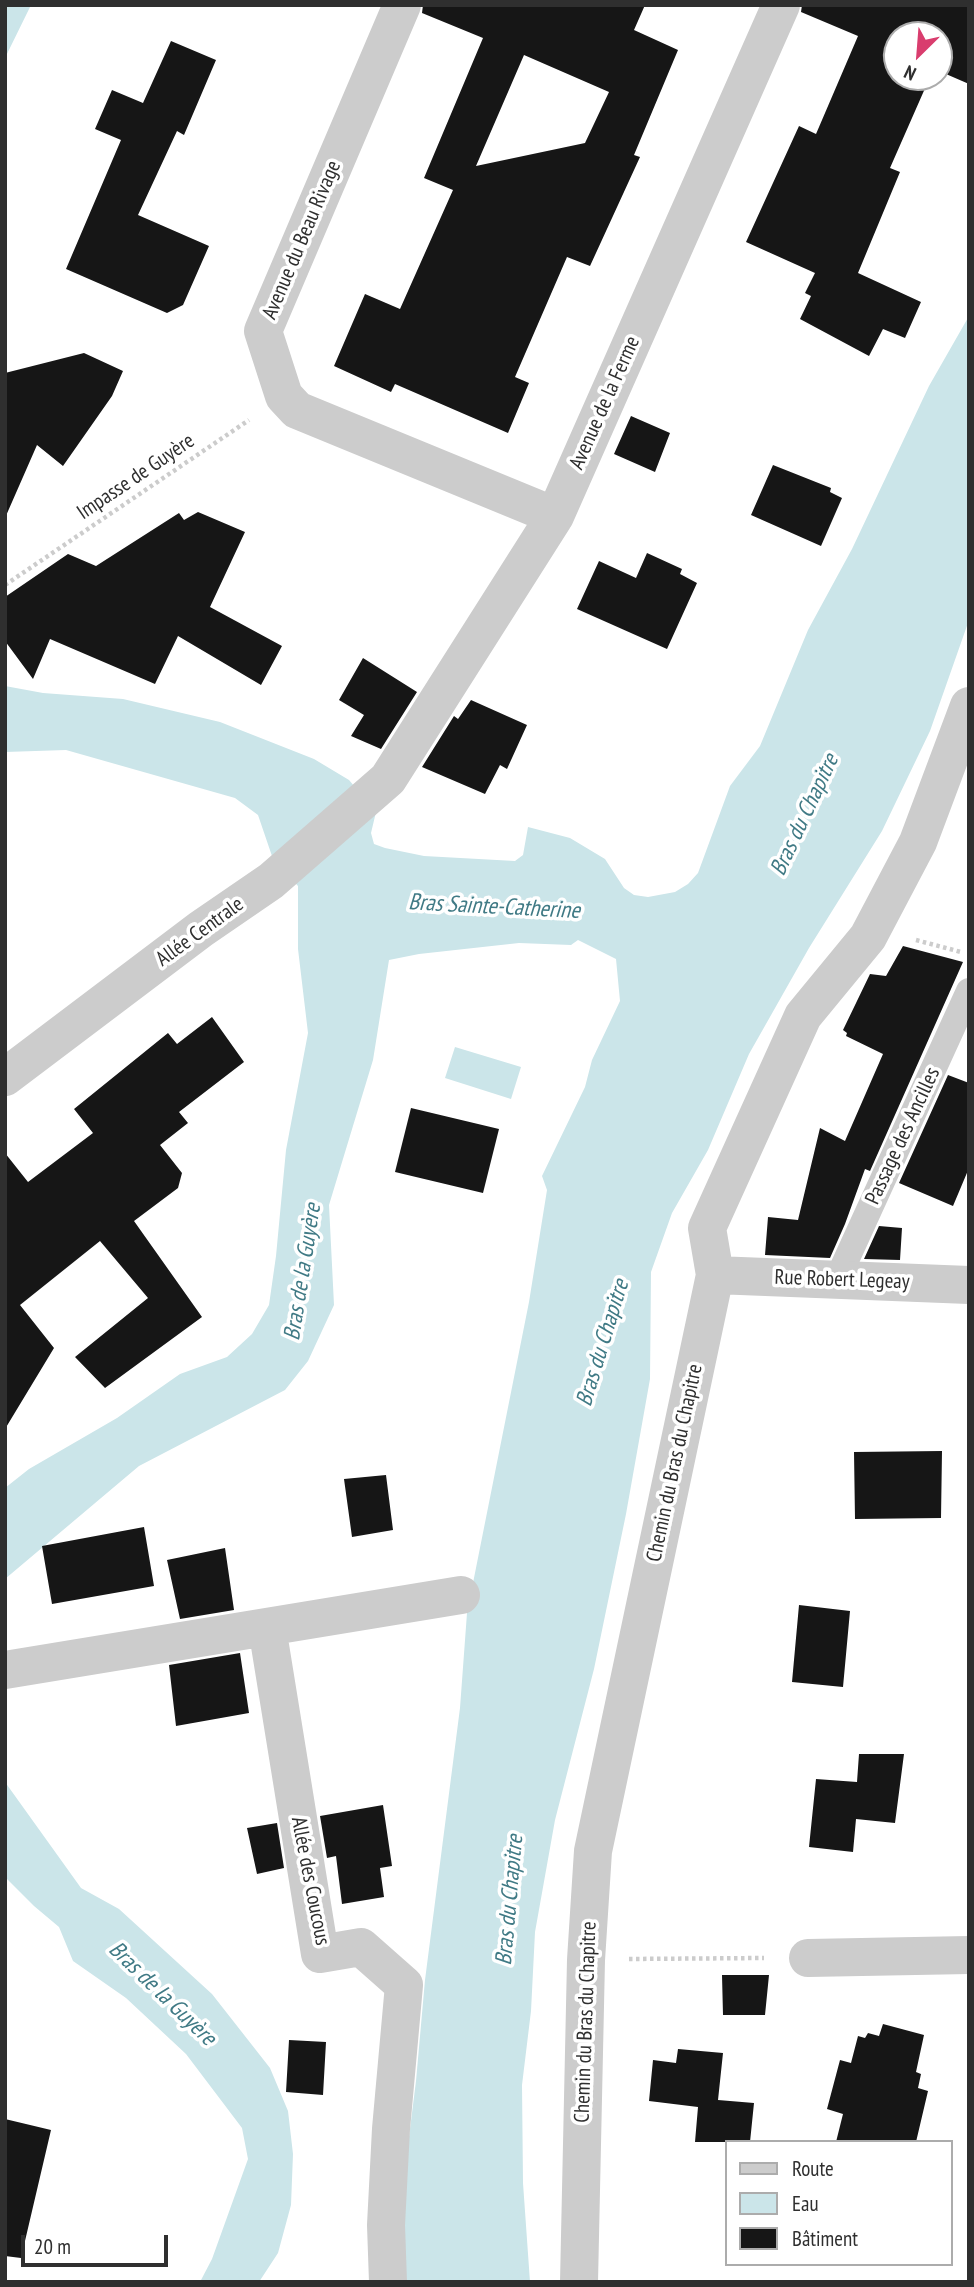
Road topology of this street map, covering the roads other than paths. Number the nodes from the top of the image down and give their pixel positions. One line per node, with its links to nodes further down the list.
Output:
1 (402, 5): 3 (street, Avenue du Beau Rivage)
2 (781, 5): 3 (street, Avenue de la Ferme)
3 (555, 516): 5 (street, Avenue de la Ferme)
4 (969, 706): 8 (street, Chemin du Bras du Chapitre)
5 (388, 779): 7 (street, Allée Centrale)
6 (969, 991): 9 (lane, Passage des Ancilles)
7 (5, 1077)
8 (715, 1275): 9 (street, Rue Robert Legeay); 17 (street, Chemin du Bras du Chapitre)
9 (837, 1280): 10 (street, Rue Robert Legeay)
10 (969, 1286)
11 (461, 1595): 12 (street)
12 (267, 1627): 13 (street); 16 (street, Allée des Coucous)
13 (5, 1670)
14 (969, 1955): 15 (street)
15 (792, 1958)
16 (388, 2282)
17 (579, 2282)

